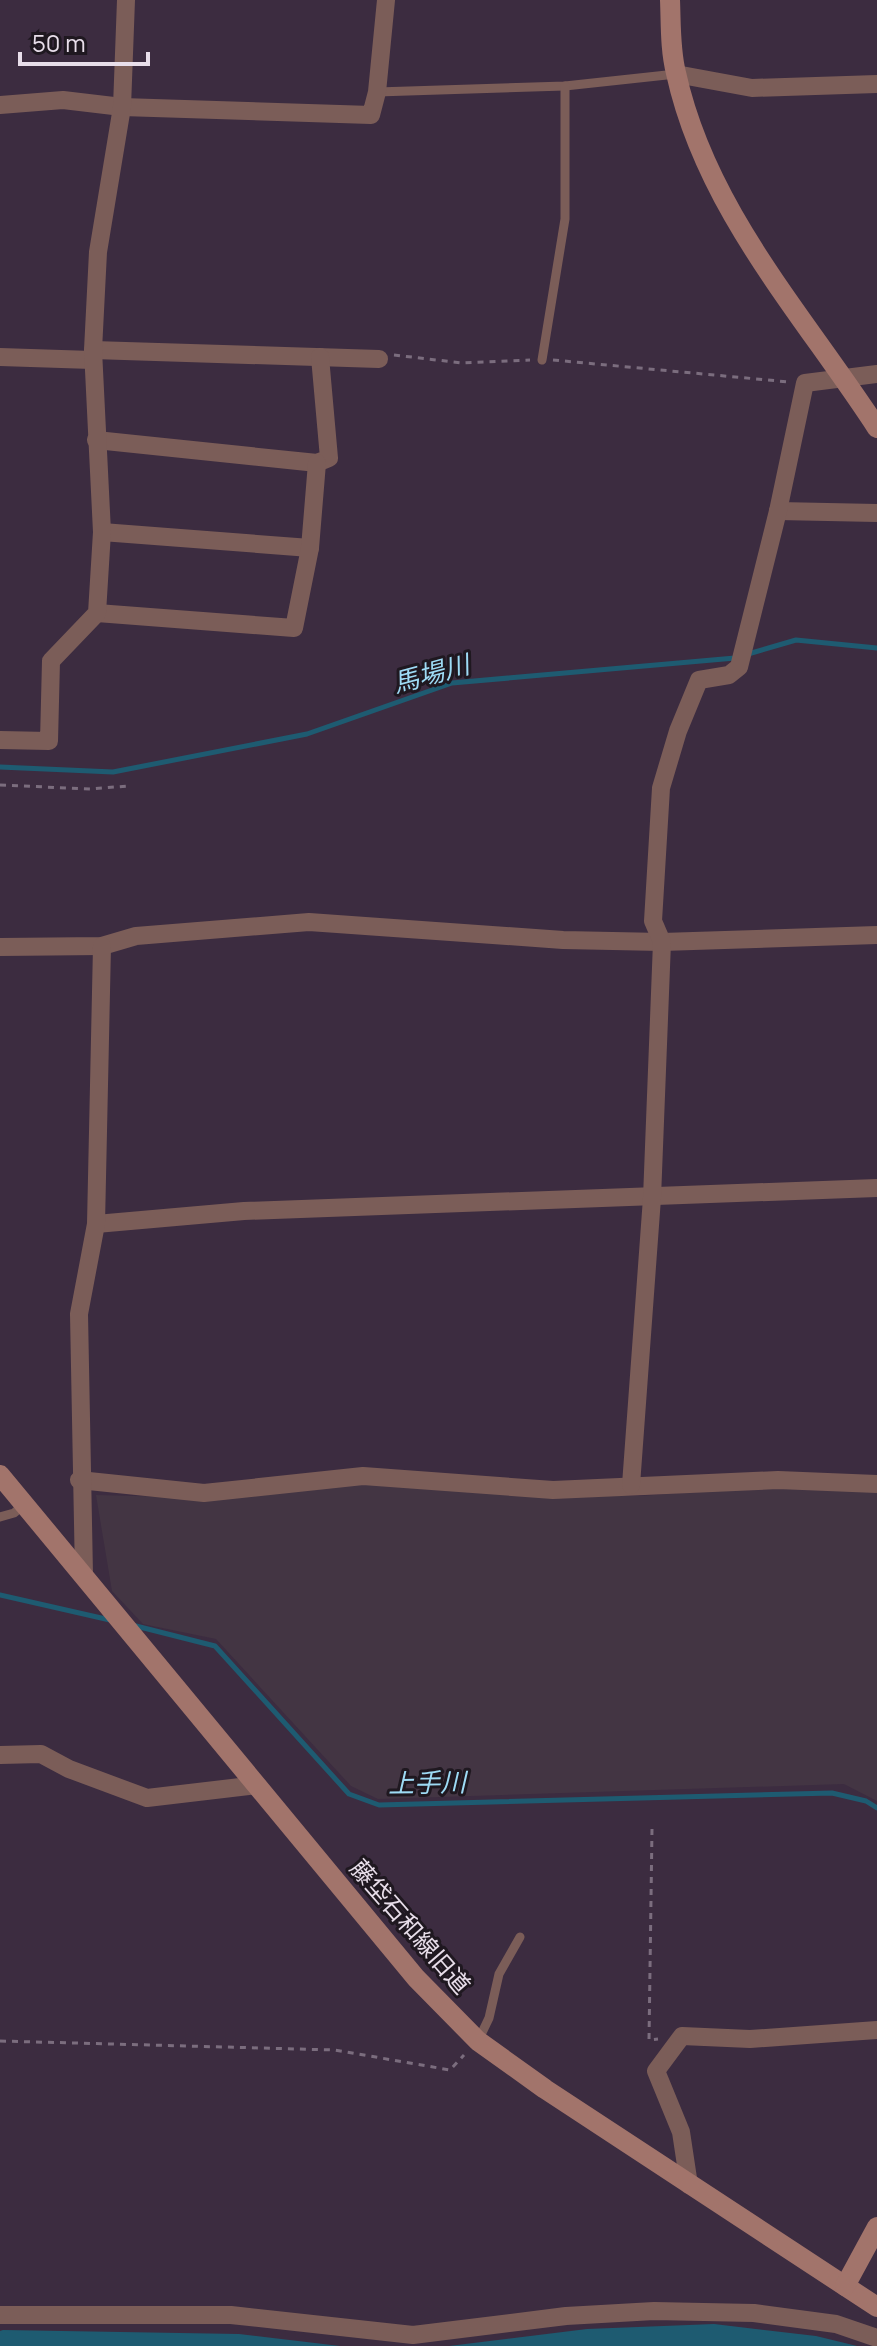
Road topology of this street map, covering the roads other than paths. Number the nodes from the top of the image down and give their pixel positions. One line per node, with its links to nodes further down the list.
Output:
1 (126, 0): 9 (street)
2 (386, 0): 7 (street)
3 (670, 0): 4 (street)
4 (676, 74): 5 (street); 6 (lane); 16 (street)
5 (877, 84)
6 (565, 86): 7 (lane); 14 (lane)
7 (377, 92): 9 (street)
8 (0, 105): 9 (street)
9 (122, 107): 10 (street)
10 (92, 355): 11 (street); 12 (street); 18 (street)
11 (0, 357)
12 (320, 357): 13 (street); 19 (street)
13 (379, 359)
14 (542, 360)
15 (877, 374): 16 (street)
16 (846, 380): 17 (street); 20 (street)
17 (877, 428)
18 (96, 440): 19 (street); 22 (street)
19 (317, 463): 23 (street)
20 (778, 511): 21 (street); 27 (street)
21 (877, 513)
22 (102, 532): 23 (street); 24 (street)
23 (310, 548): 24 (street)
24 (97, 613): 25 (street)
25 (0, 740)
26 (877, 935): 27 (street)
27 (662, 942): 28 (street); 31 (street)
28 (102, 946): 29 (street); 32 (street)
29 (0, 947)
30 (877, 1188): 31 (street)
31 (652, 1198): 32 (street); 36 (street)
32 (96, 1224): 34 (street)
33 (0, 1475): 37 (street, 藤垈石和線旧道)
34 (79, 1480): 36 (street); 39 (street)
35 (877, 1484): 36 (street)
36 (631, 1485)
37 (25, 1504): 38 (lane); 39 (street, 藤垈石和線旧道)
38 (0, 1517)
39 (84, 1575): 41 (street, 藤垈石和線旧道)
40 (0, 1755): 41 (street)
41 (257, 1785): 44 (street, 藤垈石和線旧道)
42 (520, 1937): 44 (lane)
43 (877, 2030): 45 (street)
44 (478, 2041): 45 (street, 藤垈石和線旧道)
45 (689, 2185): 47 (street, 藤垈石和線旧道)
46 (877, 2227): 47 (street)
47 (845, 2286): 48 (street, 藤垈石和線旧道)
48 (877, 2307)
49 (0, 2315): 50 (street)
50 (877, 2338)

